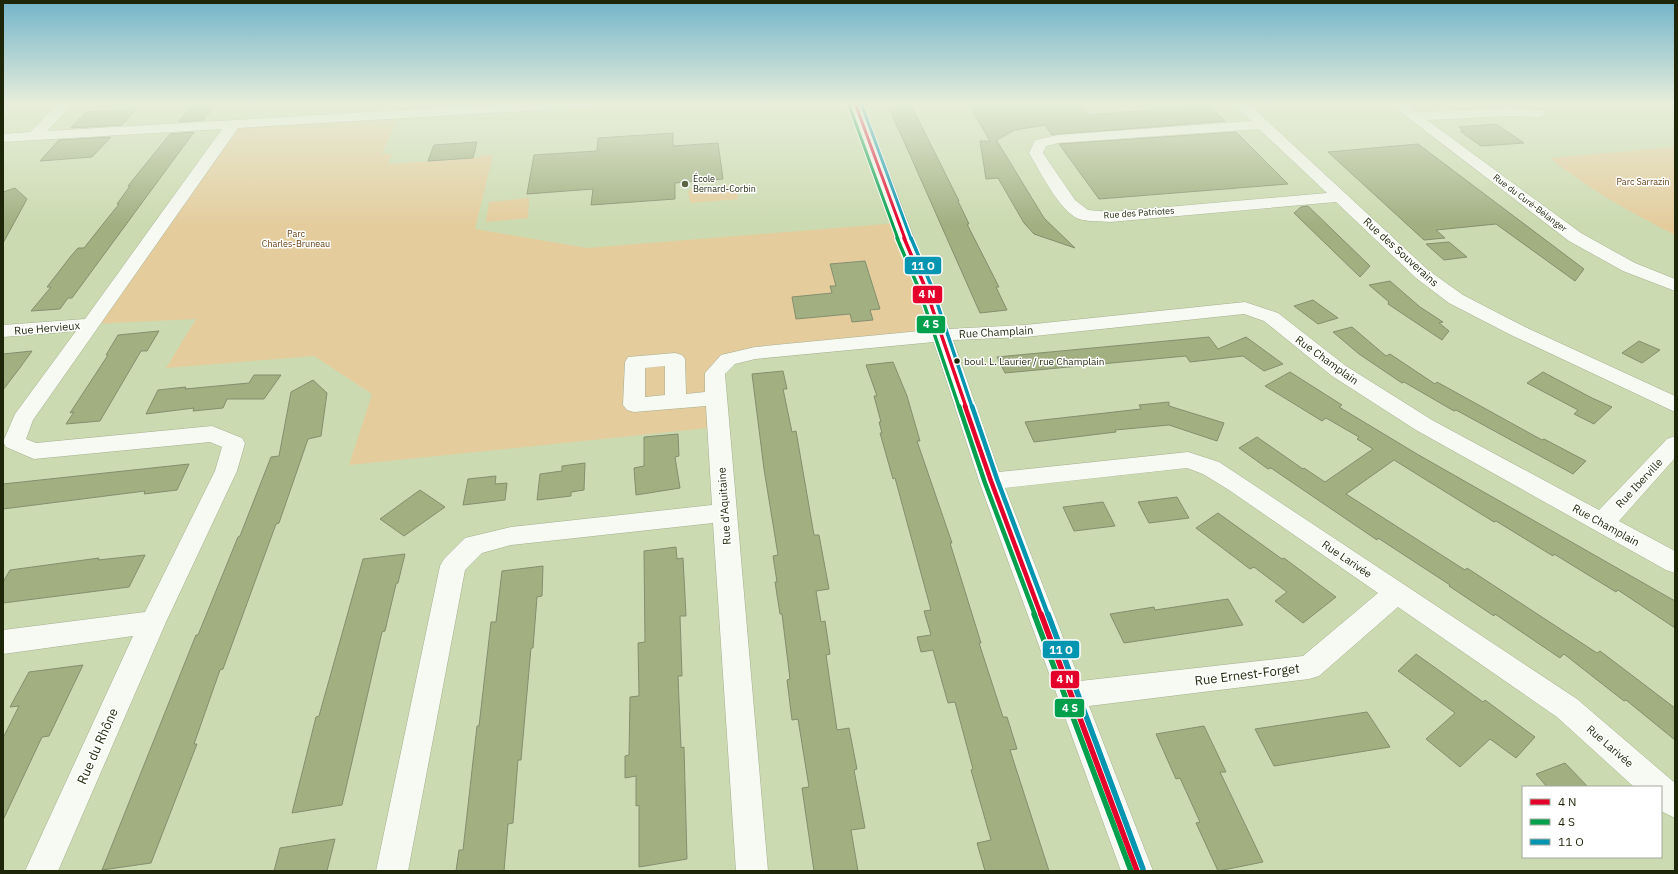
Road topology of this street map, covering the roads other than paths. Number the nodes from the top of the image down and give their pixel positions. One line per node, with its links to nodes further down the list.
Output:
1 (219, 144): 8 (street)
2 (870, 144): 10 (street)
3 (1040, 144): 6 (street, Rue des Patriotes)
4 (1284, 144): 6 (street, Rue des Souverains)
5 (1451, 144): 7 (street, Rue du Curé-Bélanger)
6 (1339, 197): 13 (street, Rue des Souverains)
7 (1675, 286)
8 (92, 324): 9 (street, Rue Hervieux); 20 (street, Rue du Rhône)
9 (3, 332)
10 (941, 335): 11 (street, Rue d'Aquitaine); 15 (street); 17 (street, Rue Champlain)
11 (716, 398): 12 (street); 16 (street, Rue d'Aquitaine)
12 (676, 401)
13 (1675, 405)
14 (1675, 444): 17 (street, Rue Iberville)
15 (991, 481): 19 (street, Rue Larivée); 22 (street)
16 (725, 513): 27 (street); 28 (street, Rue d'Aquitaine)
17 (1602, 523): 18 (street, Rue Champlain)
18 (1675, 563)
19 (1397, 593): 22 (street, Rue Ernest-Forget); 23 (street, Rue Larivée)
20 (153, 622): 21 (street); 26 (street, Rue du Rhône)
21 (3, 642)
22 (1072, 695): 29 (street)
23 (1656, 786)
24 (1662, 792): 25 (street)
25 (1675, 803)
26 (41, 871)
27 (392, 871)
28 (752, 871)
29 (1137, 871)

